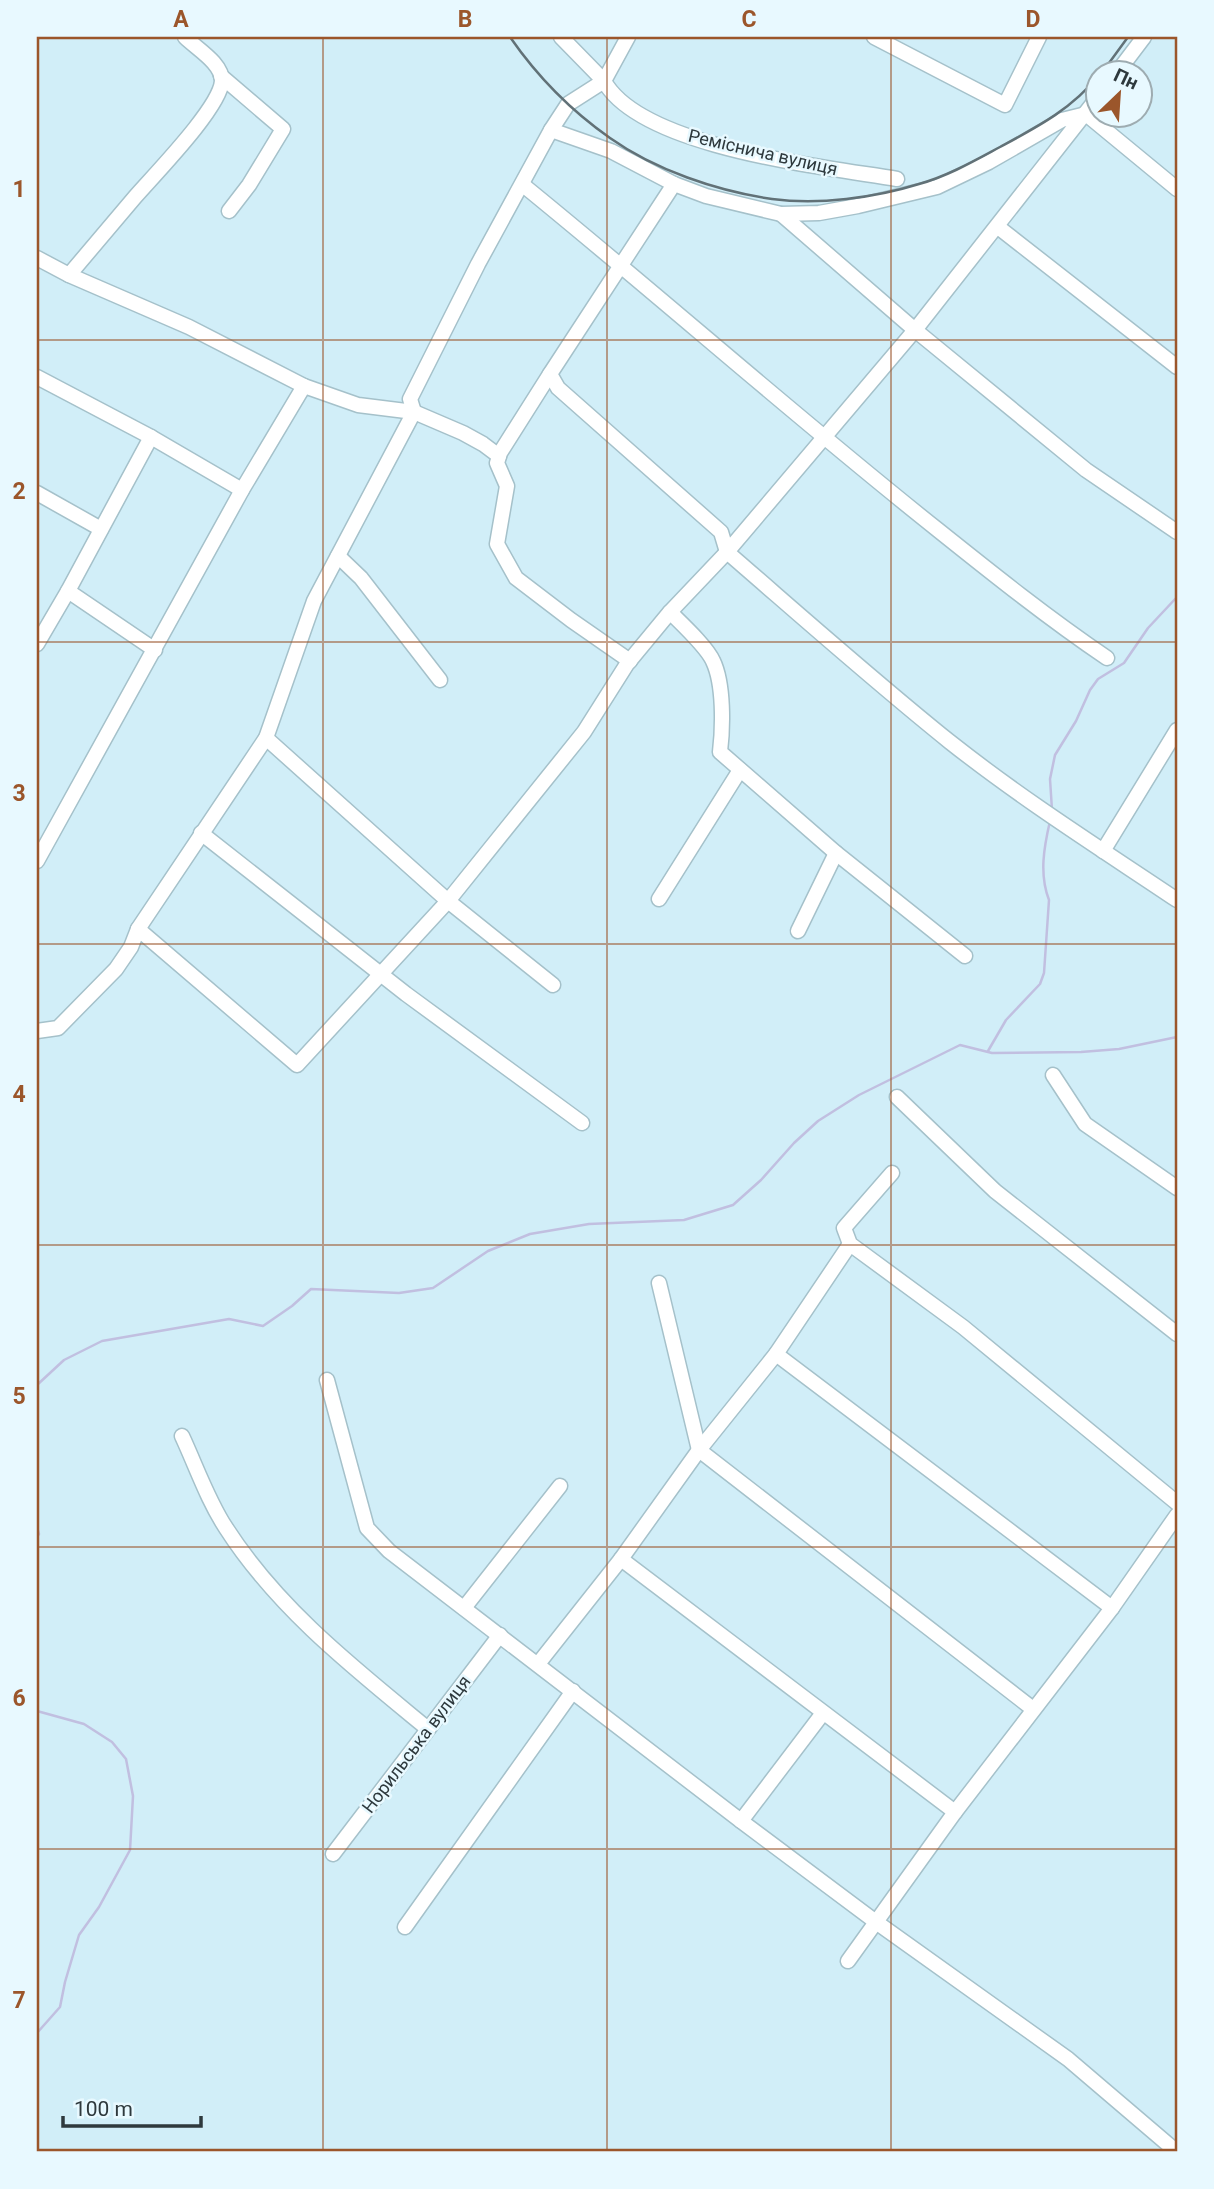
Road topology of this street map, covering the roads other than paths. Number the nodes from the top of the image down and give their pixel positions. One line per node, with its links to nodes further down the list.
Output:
1 (186, 37): 8 (street)
2 (561, 37): 9 (street, Реміснича вулиця)
3 (628, 37): 9 (street)
4 (874, 37): 5 (street)
5 (1039, 37)
6 (1144, 37): 7 (street)
7 (1127, 60)
8 (221, 76): 18 (street); 23 (street)
9 (604, 82): 12 (street); 14 (street, Реміснича вулиця)
10 (1084, 114): 19 (street)
11 (1084, 117): 20 (street)
12 (551, 130): 15 (street); 16 (street)
13 (1105, 130): 17 (street)
14 (897, 179)
15 (674, 184): 19 (street); 22 (street)
16 (523, 185): 22 (street); 29 (street)
17 (1177, 189)
18 (229, 211)
19 (781, 215): 24 (street)
20 (998, 227): 24 (street); 25 (street)
21 (37, 258): 23 (street)
22 (622, 265): 26 (street); 31 (street)
23 (69, 275): 28 (street)
24 (915, 330): 31 (street); 36 (street)
25 (1177, 367)
26 (550, 374): 32 (street); 37 (street)
27 (37, 377): 30 (street)
28 (304, 386): 29 (street); 33 (street)
29 (414, 412): 32 (street); 38 (street)
30 (151, 437): 33 (street); 35 (street)
31 (824, 439): 37 (street); 45 (street)
32 (499, 456): 46 (street)
33 (242, 490): 44 (street)
34 (37, 494): 35 (street)
35 (101, 530): 39 (street)
36 (1177, 532)
37 (727, 552): 41 (street); 52 (street)
38 (338, 556): 47 (street); 49 (street)
39 (68, 592): 42 (street); 44 (street)
40 (37, 612): 42 (street)
41 (670, 612): 46 (street); 50 (street)
42 (51, 620): 43 (street)
43 (37, 644)
44 (155, 650): 54 (street)
45 (1107, 658)
46 (630, 661): 57 (street)
47 (440, 680)
48 (1177, 730): 52 (street)
49 (266, 738): 51 (street); 57 (street)
50 (740, 770): 53 (street); 55 (street)
51 (201, 833): 58 (street); 61 (street)
52 (1103, 851): 56 (street)
53 (836, 853): 59 (street); 60 (street)
54 (37, 861)
55 (659, 900)
56 (1177, 900)
57 (448, 901): 61 (street); 62 (street)
58 (138, 929): 61 (street); 63 (street)
59 (798, 931)
60 (965, 956)
61 (380, 973): 66 (street)
62 (553, 985)
63 (37, 1031)
64 (1053, 1075): 68 (street)
65 (897, 1097): 71 (street)
66 (582, 1123)
67 (892, 1173): 69 (street)
68 (1177, 1188)
69 (850, 1244): 72 (street); 77 (street)
70 (659, 1283): 75 (street)
71 (1177, 1334)
72 (776, 1354): 75 (street); 81 (street)
73 (327, 1380): 80 (street)
74 (182, 1436): 87 (street)
75 (699, 1450): 79 (street); 85 (street)
76 (560, 1486): 80 (street)
77 (1177, 1503)
78 (1177, 1515): 81 (street)
79 (621, 1559): 83 (street); 86 (street)
80 (464, 1608): 82 (street)
81 (1112, 1608): 85 (street)
82 (500, 1635): 83 (street); 87 (street, Норильська вулиця)
83 (538, 1664): 84 (street)
84 (573, 1691): 89 (street); 92 (street)
85 (1033, 1709): 88 (street)
86 (823, 1713): 88 (street); 89 (street)
87 (428, 1729): 90 (street, Норильська вулиця)
88 (955, 1812): 91 (street)
89 (741, 1821): 91 (street)
90 (333, 1854)
91 (876, 1922): 93 (street); 94 (street)
92 (405, 1927)
93 (848, 1961)
94 (1177, 2152)

